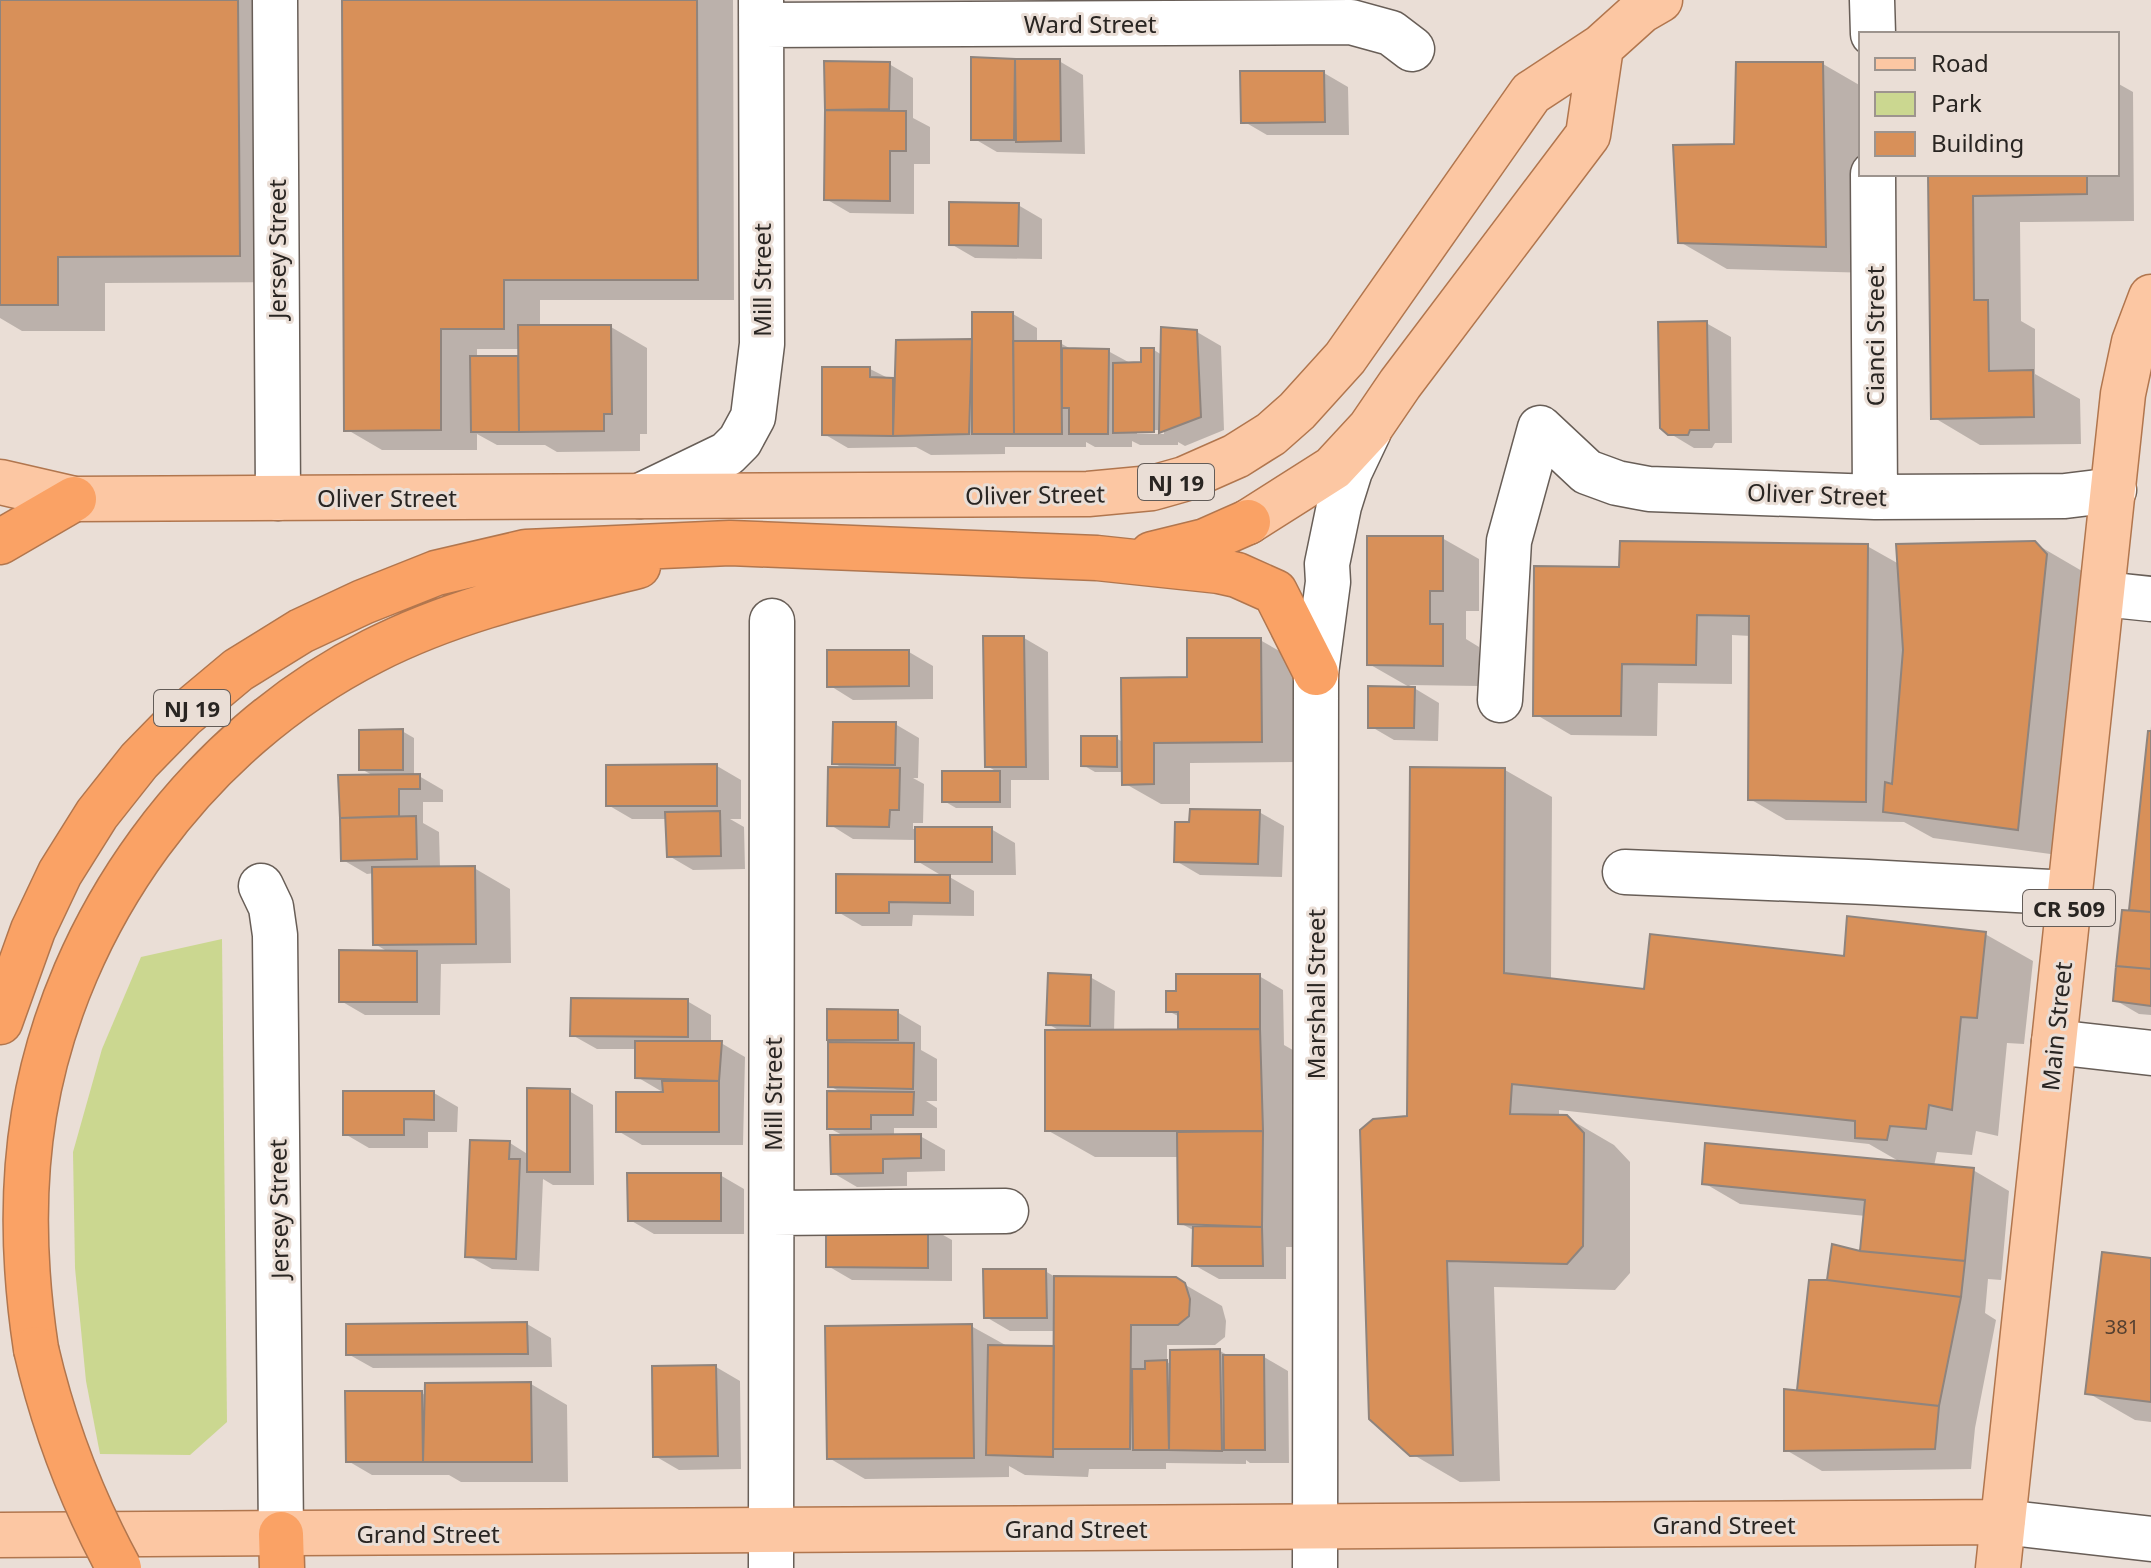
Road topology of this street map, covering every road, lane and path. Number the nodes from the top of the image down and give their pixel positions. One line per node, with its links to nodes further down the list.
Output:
1 (275, 0): 15 (street, Jersey Street)
2 (1660, 0): 6 (main road, NJ 19)
3 (1872, 0): 5 (street)
4 (761, 13): 7 (street, Ward Street); 13 (street, Mill Street)
5 (1873, 32)
6 (1601, 47): 10 (main road, NJ 19); 13 (main road, Oliver Street / NJ 19)
7 (1412, 49)
8 (1873, 176): 14 (street, Cianci Street)
9 (2151, 297): 12 (main road, Main Street / CR 509)
10 (1370, 428): 17 (main road, NJ 19); 24 (street, Marshall Street)
11 (0, 482): 16 (main road, Oliver Street)
12 (2114, 490): 14 (street, Oliver Street); 21 (main road, Main Street / CR 509)
13 (640, 496): 15 (main road, Oliver Street / NJ 19)
14 (1875, 497): 25 (street, Oliver Street)
15 (278, 498): 16 (main road, Oliver Street / NJ 19)
16 (74, 499): 18 (highway, NJ 19)
17 (1248, 522): 20 (highway, NJ 19)
18 (0, 542)
19 (730, 543): 20 (highway, NJ 19); 29 (highway, NJ 19); 40 (highway, bridge)
20 (1097, 558): 24 (highway)
21 (2103, 594): 22 (street); 28 (main road, Main Street / CR 509)
22 (2151, 599)
23 (772, 621): 33 (street, Mill Street)
24 (1316, 673): 37 (street, Marshall Street)
25 (1500, 700)
26 (1625, 872): 28 (street)
27 (261, 886): 39 (street, Jersey Street)
28 (2070, 893): 30 (main road, Main Street / CR 509)
29 (0, 1022)
30 (2054, 1042): 31 (street); 34 (main road, Main Street / CR 509)
31 (2151, 1053)
32 (1006, 1211): 33 (street)
33 (772, 1213): 38 (street, Mill Street)
34 (2003, 1522): 36 (street, Grand Street); 37 (main road, Grand Street); 41 (main road, Main Street / CR 509)
35 (0, 1535): 39 (main road, Grand Street)
36 (2151, 1539)
37 (1315, 1547): 38 (main road, Grand Street)
38 (771, 1549): 39 (main road, Grand Street)
39 (281, 1551)
40 (119, 1568)
41 (1998, 1568)

